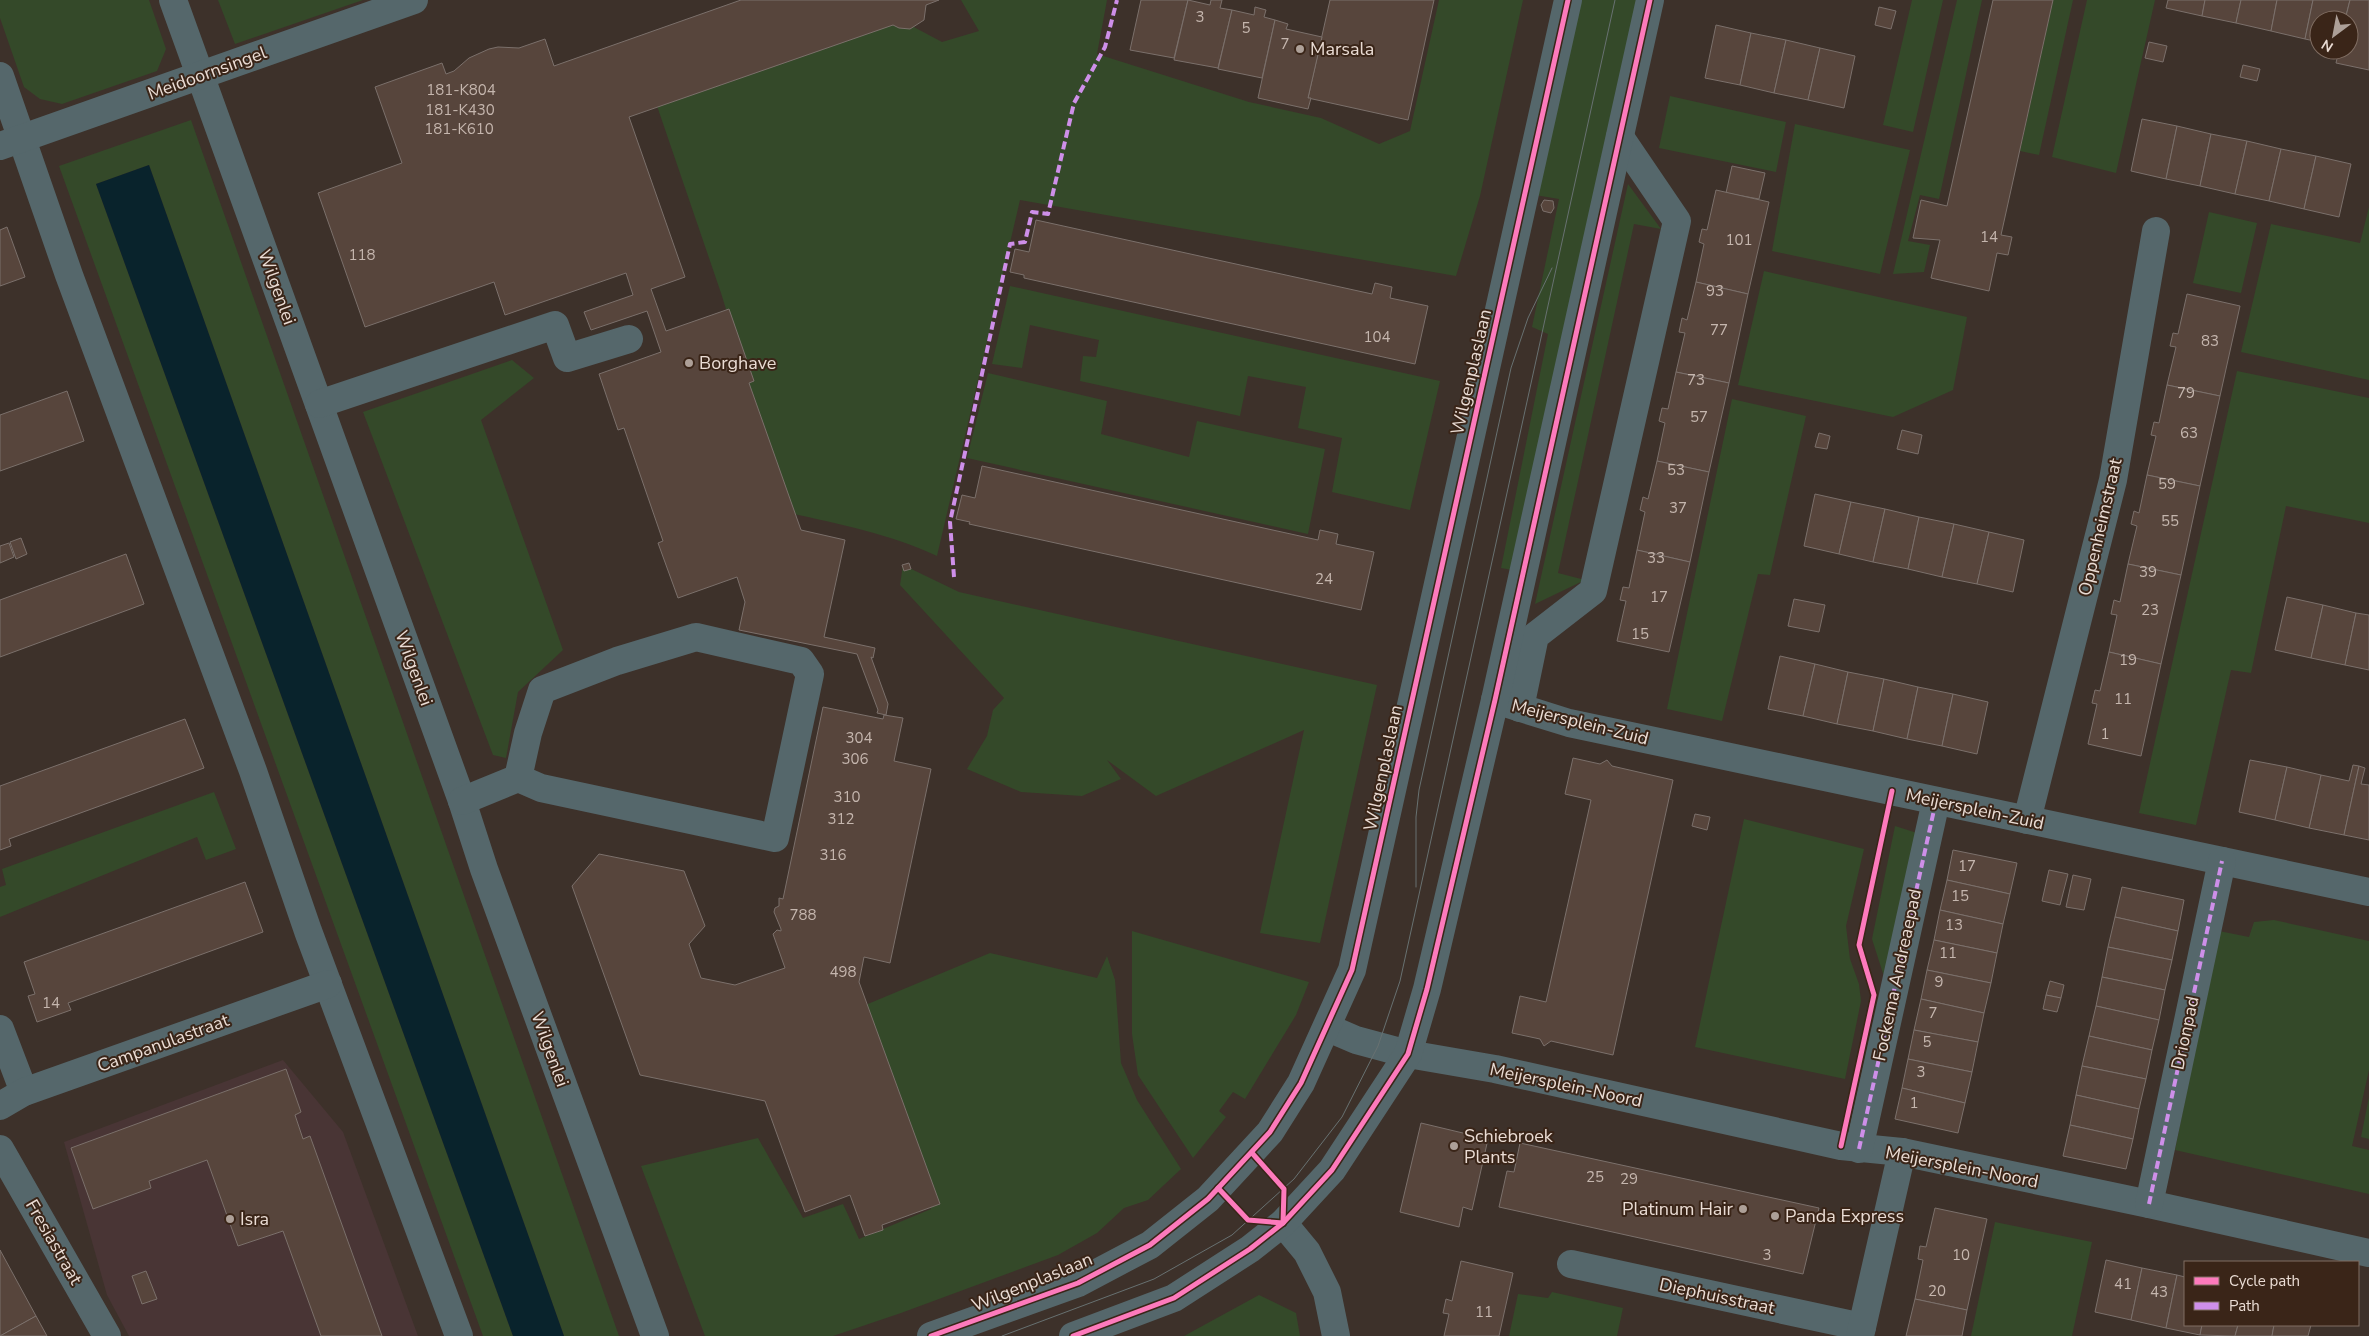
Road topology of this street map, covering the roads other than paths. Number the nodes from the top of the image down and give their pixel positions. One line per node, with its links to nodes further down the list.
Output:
1 (173, 0): 6 (street, Wilgenlei)
2 (414, 0): 6 (street, Meidoornsingel)
3 (1568, 0): 20 (street, Wilgenplaslaan)
4 (1650, 0): 7 (street)
5 (0, 76): 8 (street)
6 (201, 76): 8 (street, Meidoornsingel); 11 (street, Wilgenlei)
7 (1620, 137): 12 (street); 12 (street)
8 (12, 143): 19 (street)
9 (2156, 231): 16 (street, Oppenheimstraat)
10 (630, 339): 11 (street)
11 (319, 404): 15 (street, Wilgenlei)
12 (1508, 704): 14 (street, Meijersplein-Zuid); 22 (street)
13 (518, 778): 13 (street); 15 (street)
14 (1936, 800): 16 (street, Meijersplein-Zuid); 26 (street, Fockema Andreaepad)
15 (462, 801): 35 (street, Wilgenlei)
16 (2027, 820): 17 (street, Meijersplein-Zuid)
17 (2222, 861): 18 (street, Meijersplein-Zuid); 28 (street, Drionpad)
18 (2369, 892)
19 (328, 984): 23 (street, Campanulastraat); 34 (street)
20 (1328, 1028): 22 (street); 36 (street, Wilgenplaslaan)
21 (0, 1029): 23 (street)
22 (1408, 1054): 26 (street, Meijersplein-Noord); 29 (street)
23 (24, 1092): 24 (street, Campanulastraat)
24 (0, 1106)
25 (0, 1149): 33 (street, Fresiastraat)
26 (1859, 1149): 27 (street, Meijersplein-Noord)
27 (1902, 1152): 28 (street, Meijersplein-Noord); 32 (street, Diephuisstraat)
28 (2149, 1204): 30 (street, Meijersplein-Noord)
29 (1283, 1223): 37 (street); 38 (street)
30 (2369, 1253)
31 (1571, 1264): 32 (street, Diephuisstraat)
32 (1861, 1332)
33 (108, 1336)
34 (459, 1336)
35 (655, 1336)
36 (931, 1336)
37 (1073, 1336)
38 (1336, 1336)

